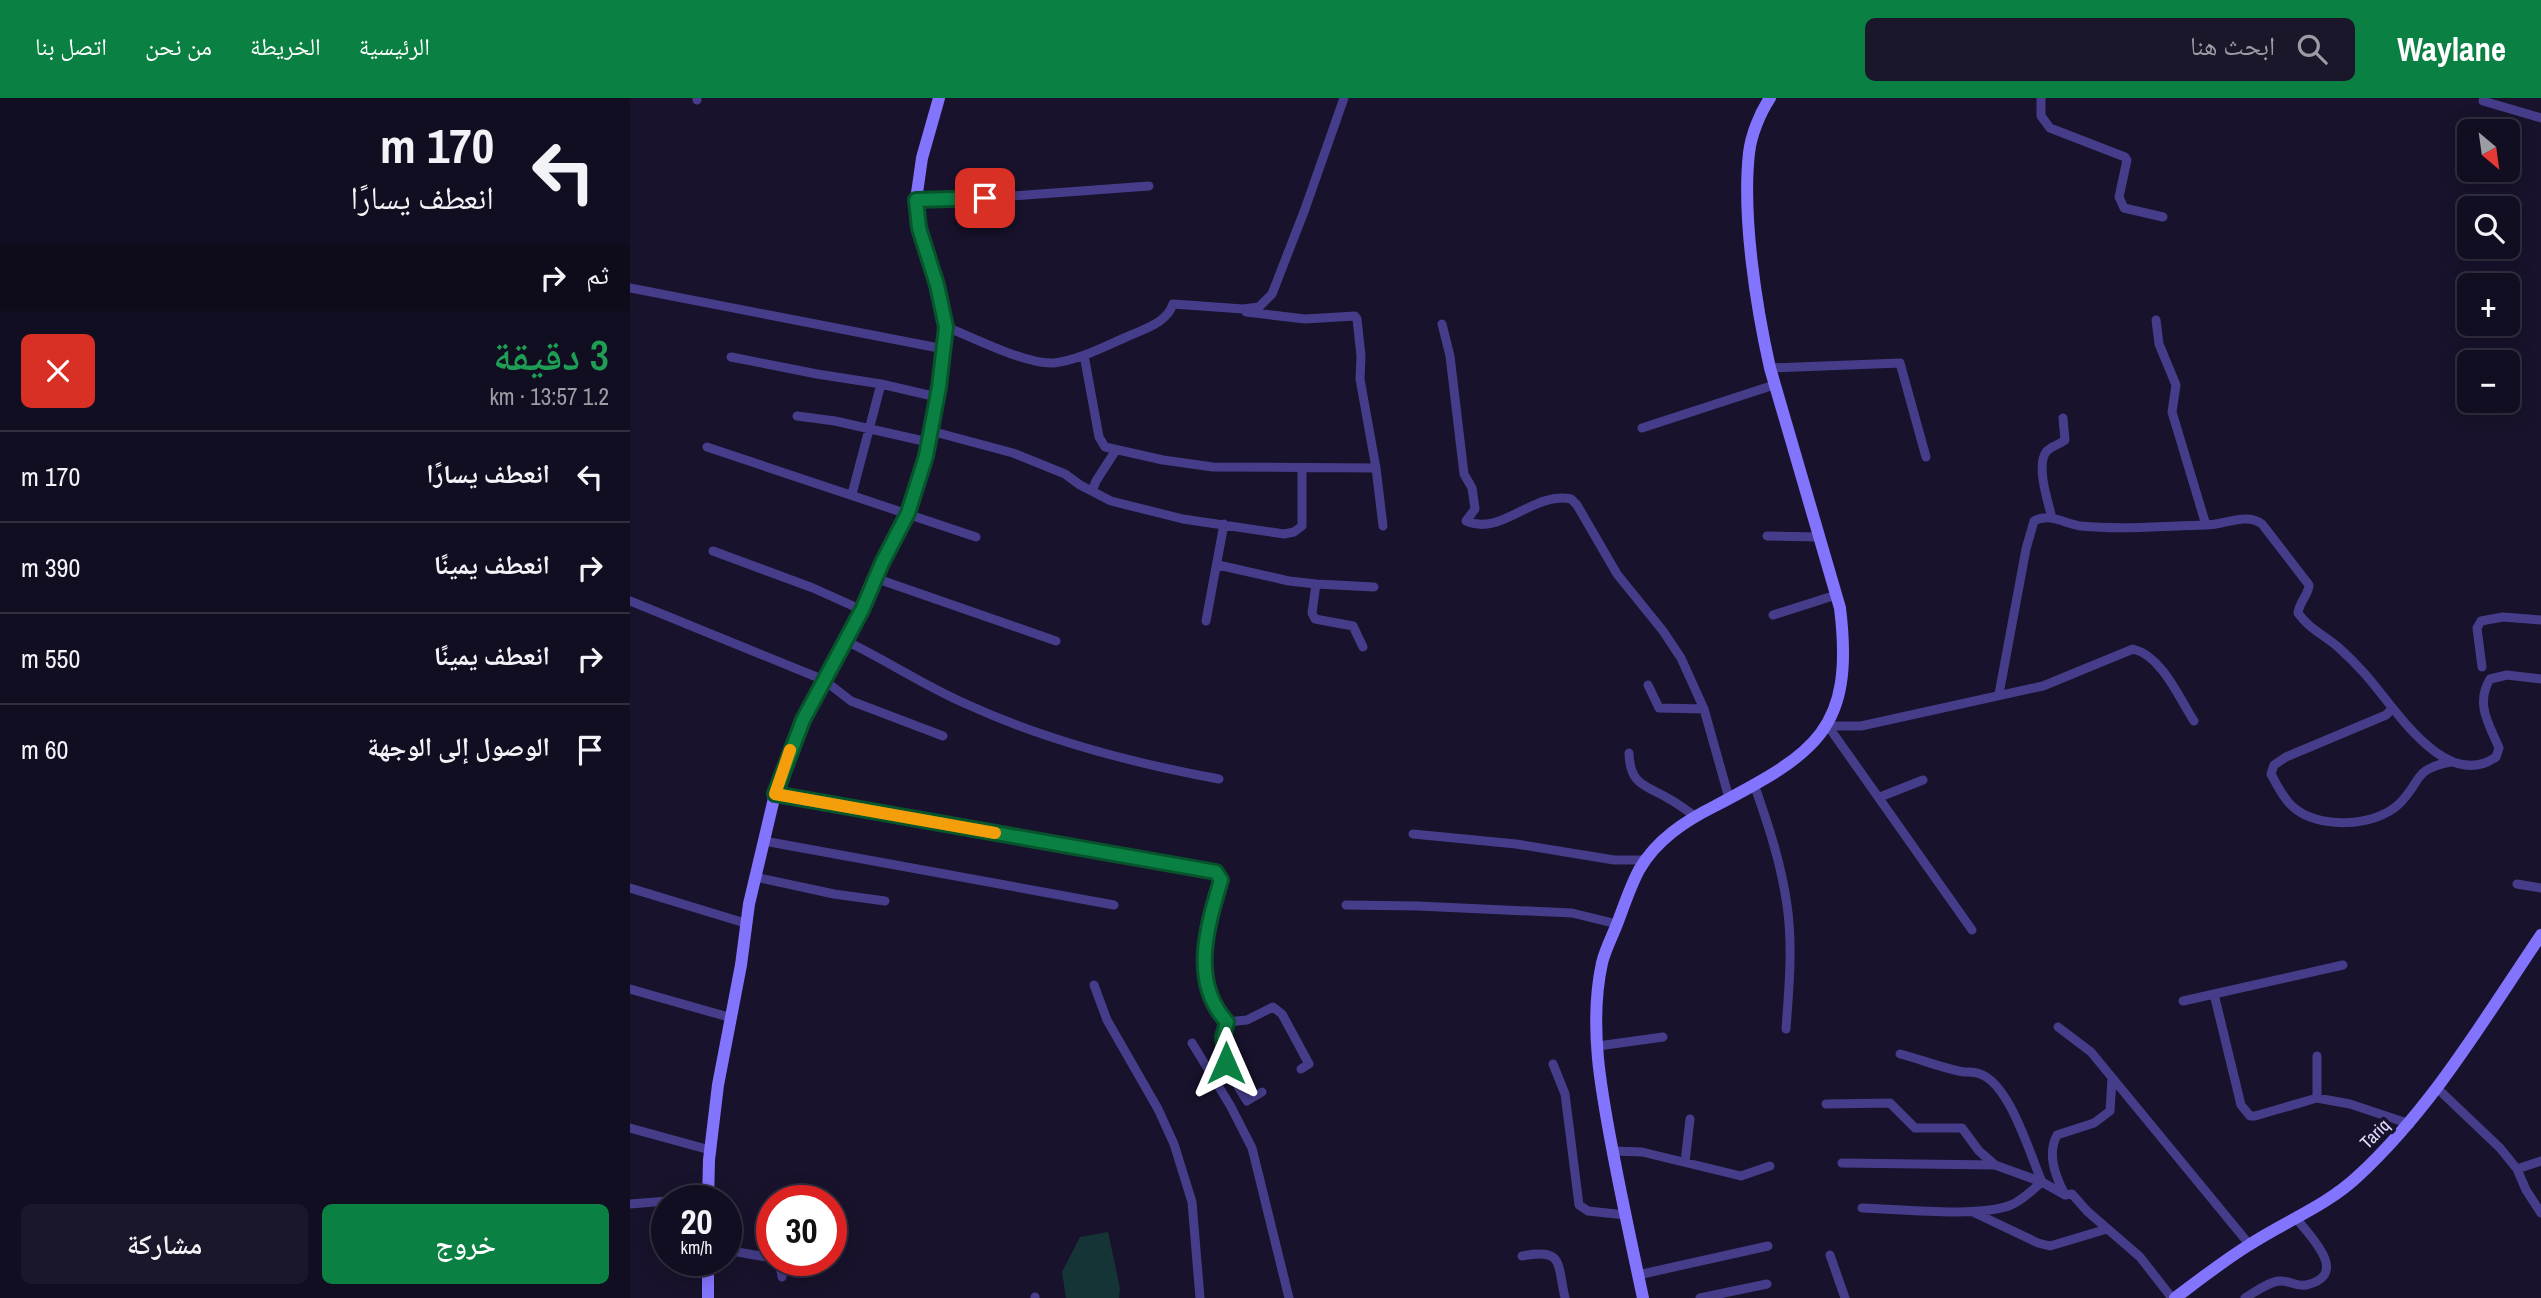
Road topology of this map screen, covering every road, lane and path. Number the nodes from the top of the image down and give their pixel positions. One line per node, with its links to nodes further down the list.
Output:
1 (939, 98): 8 (street)
2 (1344, 98): 11 (street)
3 (1770, 98): 18 (street)
4 (2041, 98): 9 (street)
5 (2483, 101): 6 (street)
6 (2541, 118)
7 (1149, 186): 8 (street)
8 (916, 200): 14 (street)
9 (2162, 217)
10 (630, 288): 15 (street)
11 (1170, 312): 16 (street); 31 (street)
12 (2156, 320): 37 (street)
13 (1442, 324): 61 (street)
14 (946, 327): 15 (street); 16 (street)
15 (944, 349): 21 (street)
16 (1084, 355): 28 (street)
17 (732, 357): 19 (street)
18 (1770, 368): 20 (street); 29 (street)
19 (881, 384): 21 (street); 25 (street)
20 (1774, 385): 24 (street); 41 (street)
21 (937, 397): 26 (street)
22 (797, 416): 25 (street)
23 (2063, 418): 35 (street)
24 (1642, 428)
25 (868, 429): 26 (street); 33 (street)
26 (929, 437): 32 (street); 34 (street)
27 (707, 447): 33 (street)
28 (1116, 450): 30 (street); 32 (street)
29 (1926, 457)
30 (1302, 468): 31 (street); 36 (street)
31 (1376, 468): 38 (street)
32 (1092, 491): 36 (street)
33 (852, 494): 34 (street)
34 (908, 513): 40 (street); 44 (street)
35 (2052, 518): 37 (street); 60 (street)
36 (1224, 524): 43 (street)
37 (2206, 525): 62 (street)
38 (1383, 526)
39 (1767, 536): 41 (street)
40 (976, 537)
41 (1820, 537): 47 (street)
42 (713, 551): 49 (street)
43 (1219, 565): 45 (street); 52 (street)
44 (875, 578): 49 (street); 53 (street)
45 (1315, 584): 46 (street); 55 (street)
46 (1374, 587)
47 (1836, 594): 50 (street); 64 (street)
48 (630, 601): 58 (street)
49 (862, 610): 54 (street)
50 (1773, 615)
51 (2541, 620): 56 (street)
52 (1206, 621)
53 (1056, 640)
54 (846, 641): 58 (street); 68 (street)
55 (1363, 648)
56 (2482, 667)
57 (2541, 679): 67 (street)
58 (824, 680): 65 (street); 71 (street)
59 (1648, 685): 61 (street)
60 (1999, 694): 63 (street); 64 (street)
61 (1704, 709): 73 (street)
62 (2392, 709): 67 (street); 67 (street)
63 (2194, 721)
64 (1828, 726): 70 (street); 72 (street)
65 (943, 736)
66 (1629, 753): 74 (street)
67 (2451, 762)
68 (1219, 779)
69 (1923, 780): 72 (street)
70 (1754, 784): 73 (street); 97 (street)
71 (775, 794): 76 (street); 95 (street)
72 (1880, 797): 87 (street)
73 (1729, 798): 74 (street)
74 (1695, 816): 77 (street)
75 (1412, 834): 77 (street)
76 (764, 841): 78 (street); 83 (street)
77 (1646, 860): 86 (street)
78 (755, 877): 82 (street); 85 (street)
79 (2517, 884): 81 (street)
80 (630, 888): 85 (street)
81 (2541, 888)
82 (884, 901)
83 (1114, 905)
84 (1346, 905): 86 (street)
85 (745, 923): 94 (street)
86 (1617, 924): 100 (street)
87 (1972, 930)
88 (2541, 935): 106 (street, Tariq)
89 (2343, 965): 92 (street)
90 (1094, 985): 140 (street)
91 (630, 989): 94 (street)
92 (2214, 994): 93 (street); 108 (street)
93 (2183, 1002)
94 (732, 1018): 113 (street)
95 (1227, 1022): 104 (street); 107 (street)
96 (2058, 1027): 105 (street)
97 (1786, 1029)
98 (1663, 1037): 100 (street)
99 (1192, 1042): 141 (street)
100 (1598, 1046): 114 (street)
101 (1900, 1054): 121 (street)
102 (2317, 1056): 108 (street)
103 (1553, 1064): 129 (street)
104 (1301, 1069)
105 (2112, 1079): 123 (street); 132 (street)
106 (2438, 1089): 111 (street, Tariq); 120 (street)
107 (1262, 1092)
108 (2316, 1098): 111 (street)
109 (1826, 1104): 118 (street)
110 (1690, 1119): 116 (street)
111 (2410, 1124): 130 (street, Tariq)
112 (630, 1128): 113 (street)
113 (710, 1150): 122 (street)
114 (1613, 1151): 116 (street); 129 (street)
115 (2541, 1161): 120 (street)
116 (1685, 1162): 119 (street)
117 (1842, 1163): 118 (street)
118 (1995, 1165): 121 (street)
119 (1770, 1166)
120 (2517, 1169): 128 (street)
121 (2042, 1182): 123 (street); 127 (street)
122 (709, 1185)
123 (2065, 1195): 131 (street)
124 (651, 1202): 125 (street)
125 (630, 1204)
126 (1862, 1208): 127 (street)
127 (1972, 1211): 131 (street)
128 (2541, 1213)
129 (1626, 1215): 136 (street)
130 (2296, 1218): 132 (street, Tariq); 147 (street)
131 (2107, 1228): 146 (street)
132 (2249, 1244): 146 (street, Tariq)
133 (1768, 1246): 136 (street)
134 (1830, 1255): 145 (street)
135 (1522, 1256): 142 (street)
136 (1638, 1275): 143 (street)
137 (708, 1276): 139 (street)
138 (1767, 1284): 144 (street)
139 (708, 1298)
140 (1200, 1298)
141 (1289, 1298)
142 (1565, 1298)
143 (1643, 1298)
144 (1700, 1298)
145 (1845, 1298)
146 (2173, 1298)
147 (2245, 1298)

